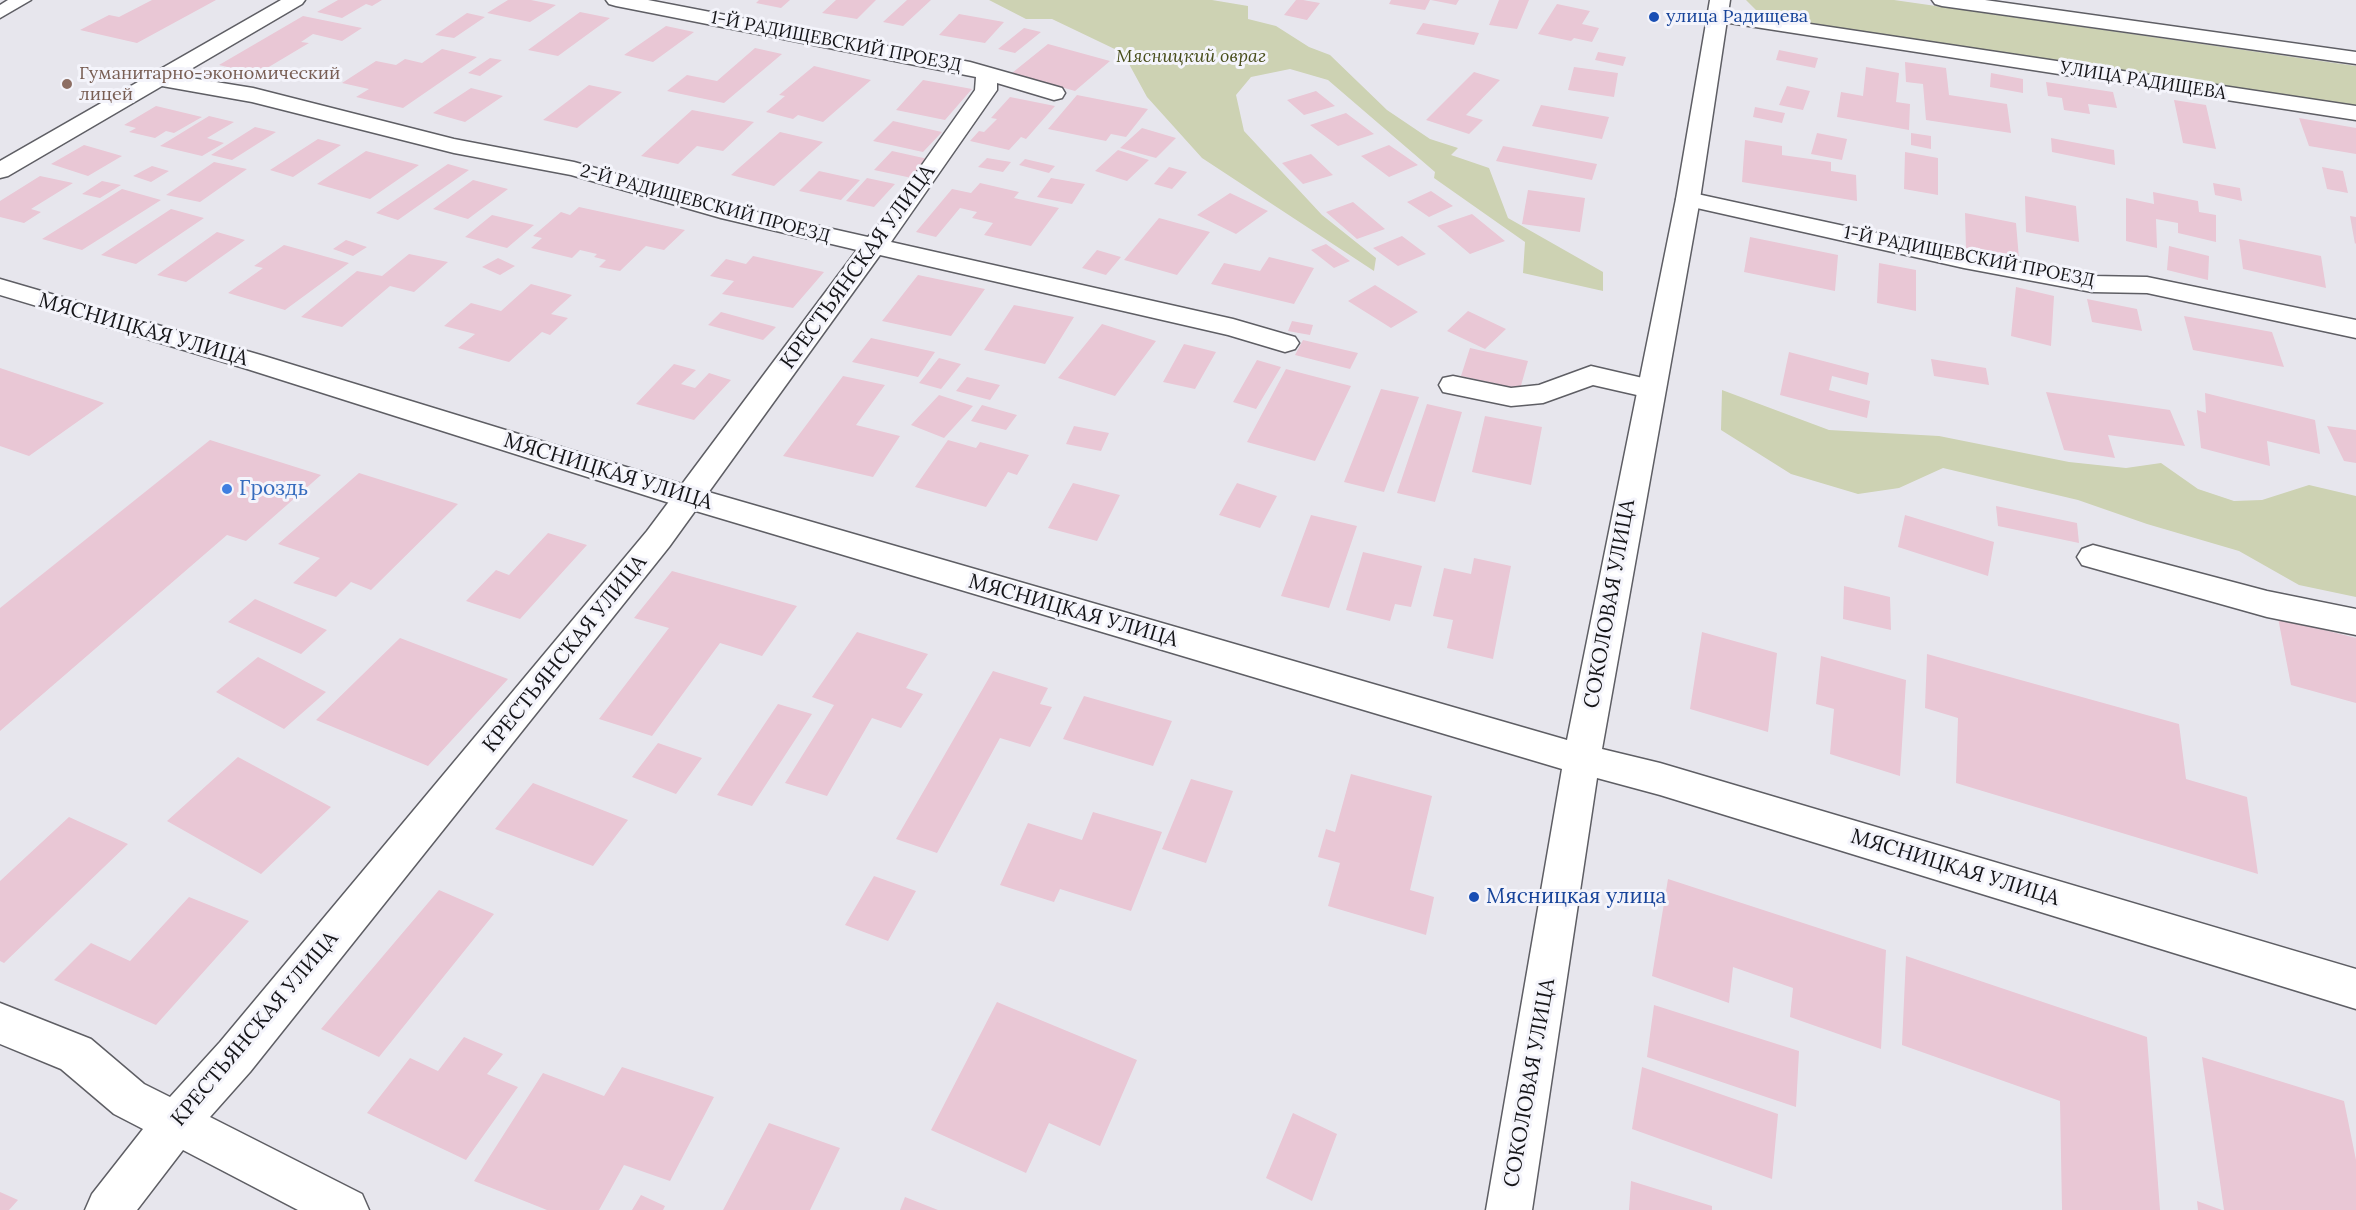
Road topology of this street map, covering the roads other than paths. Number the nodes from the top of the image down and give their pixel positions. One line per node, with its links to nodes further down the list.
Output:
1 (22, 0): 6 (lane)
2 (295, 0): 9 (street)
3 (616, 0): 8 (street, 1-Й РАДИЩЕВСКИЙ ПРОЕЗД)
4 (1942, 0): 7 (street)
5 (1718, 8): 11 (street, УЛИЦА РАДИЩЕВА); 13 (street, СОКОЛОВАЯ УЛИЦА)
6 (0, 12)
7 (2356, 58)
8 (987, 74): 10 (street, 1-Й РАДИЩЕВСКИЙ ПРОЕЗД); 14 (street, КРЕСТЬЯНСКАЯ УЛИЦА)
9 (158, 78): 12 (street); 14 (street, 2-Й РАДИЩЕВСКИЙ ПРОЕЗД)
10 (1054, 93)
11 (2356, 113)
12 (0, 171)
13 (1688, 199): 16 (street, 1-Й РАДИЩЕВСКИЙ ПРОЕЗД); 19 (street, СОКОЛОВАЯ УЛИЦА)
14 (872, 247): 17 (street, 2-Й РАДИЩЕВСКИЙ ПРОЕЗД); 20 (street, КРЕСТЬЯНСКАЯ УЛИЦА)
15 (0, 287): 20 (street, МЯСНИЦКАЯ УЛИЦА)
16 (2356, 329)
17 (1286, 343)
18 (1453, 385): 19 (street)
19 (1650, 389): 23 (street, СОКОЛОВАЯ УЛИЦА)
20 (690, 498): 23 (street, МЯСНИЦКАЯ УЛИЦА); 26 (street, КРЕСТЬЯНСКАЯ УЛИЦА)
21 (2093, 556): 22 (street)
22 (2356, 622)
23 (1583, 759): 24 (street, МЯСНИЦКАЯ УЛИЦА); 29 (street, СОКОЛОВАЯ УЛИЦА)
24 (2356, 989)
25 (0, 1023): 26 (street)
26 (175, 1124): 27 (street, КРЕСТЬЯНСКАЯ УЛИЦА); 28 (street)
27 (108, 1210)
28 (346, 1210)
29 (1509, 1210)

